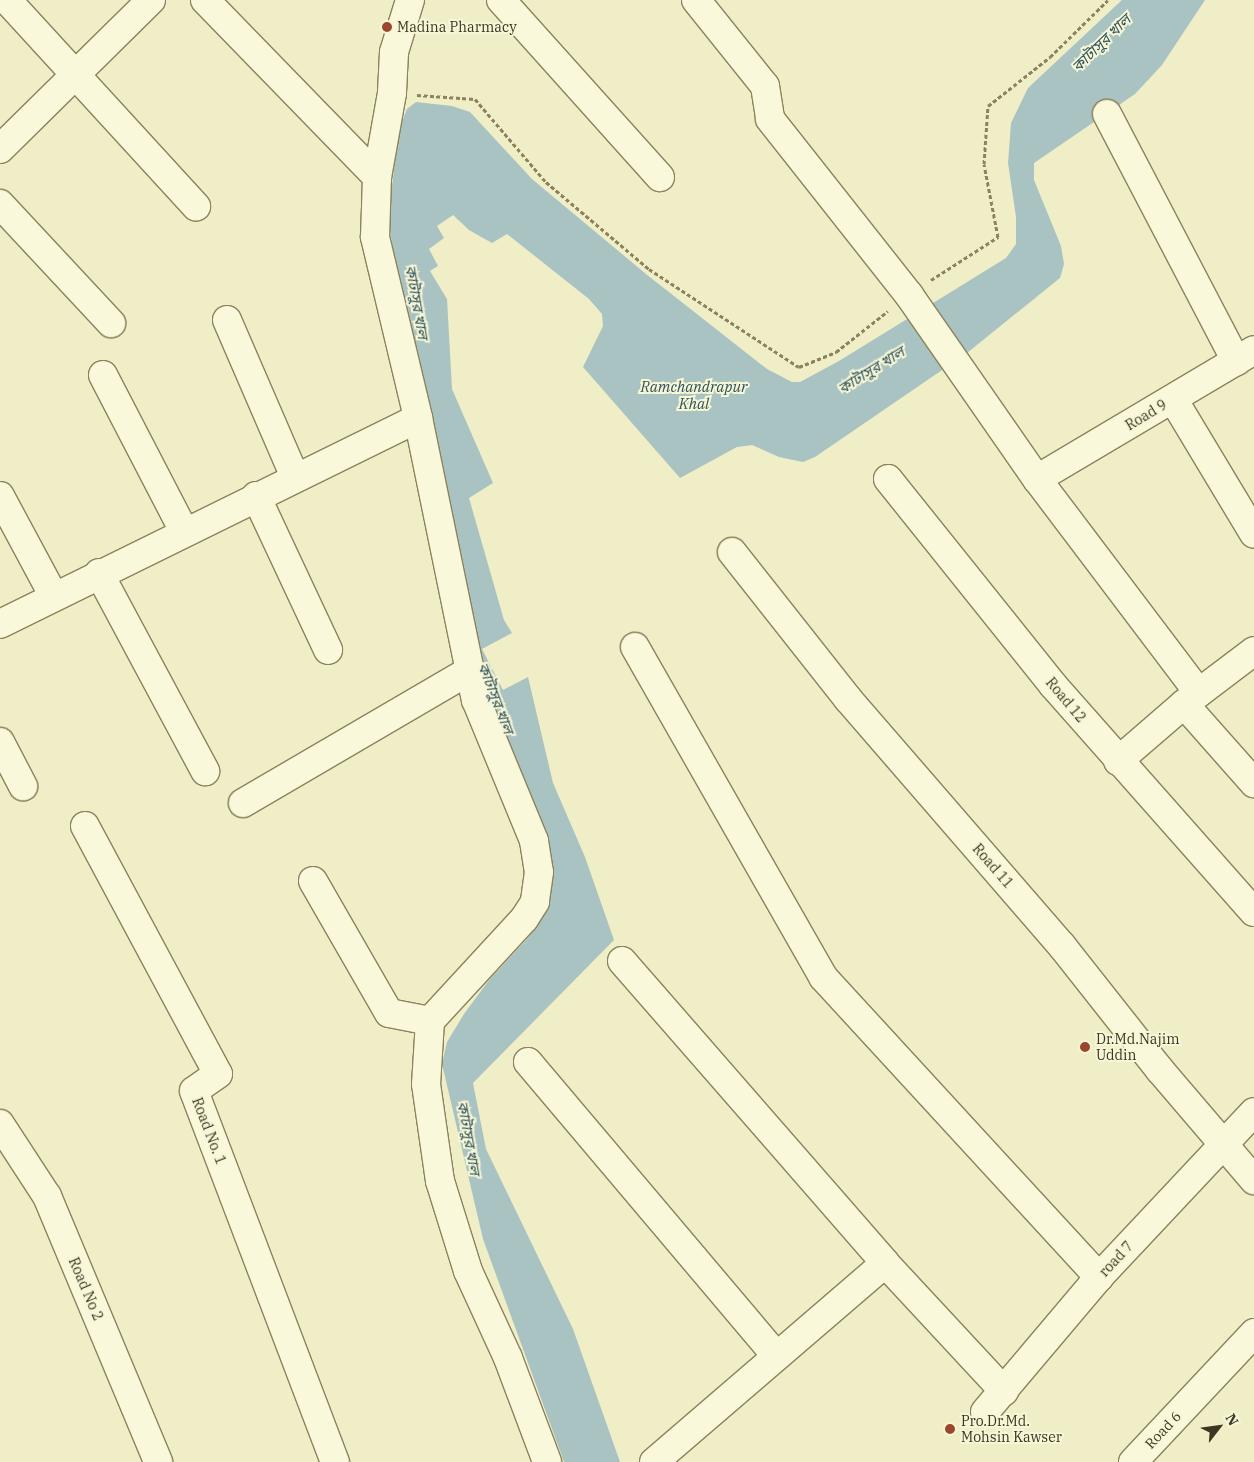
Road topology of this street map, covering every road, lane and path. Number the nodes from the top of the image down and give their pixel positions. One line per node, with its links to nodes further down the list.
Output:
1 (8, 0): 8 (street)
2 (152, 0): 8 (street)
3 (206, 0): 12 (street)
4 (410, 0): 9 (street)
5 (501, 0): 13 (street)
6 (696, 0): 16 (street)
7 (1108, 0): 16 (path)
8 (75, 74): 11 (street); 15 (street)
9 (392, 93): 12 (street); 16 (path)
10 (1106, 114): 19 (street)
11 (0, 149)
12 (377, 177): 22 (street)
13 (660, 177)
14 (0, 204): 18 (street)
15 (196, 206)
16 (909, 294): 25 (street)
17 (227, 320): 23 (street)
18 (110, 323)
19 (1245, 355): 21 (street, Road 9)
20 (103, 375): 28 (street)
21 (1173, 399): 25 (street, Road 9); 29 (street)
22 (418, 418): 23 (street); 37 (street)
23 (295, 477): 27 (street)
24 (888, 478): 40 (street, Road 12)
25 (1037, 479): 38 (street)
26 (0, 496): 32 (street)
27 (256, 496): 28 (street); 35 (street)
28 (184, 531): 31 (street)
29 (1254, 534)
30 (732, 552): 53 (street, Road 11)
31 (99, 573): 32 (street); 41 (street)
32 (53, 595): 33 (street)
33 (0, 624)
34 (635, 647): 56 (street)
35 (328, 650)
36 (1254, 651): 38 (street)
37 (471, 670): 44 (street); 49 (street)
38 (1191, 698): 40 (street); 42 (street)
39 (0, 742): 43 (street)
40 (1118, 760): 47 (street, Road 12)
41 (205, 771)
42 (1254, 783)
43 (23, 786)
44 (243, 803)
45 (85, 826): 62 (street, Road No. 1)
46 (313, 881): 49 (street)
47 (1254, 912)
48 (622, 961): 55 (street)
49 (430, 1021): 63 (street)
50 (528, 1062): 58 (street)
51 (1254, 1112): 53 (street, road 7)
52 (0, 1124): 61 (street, Road No 2)
53 (1224, 1145): 54 (street, Road 11); 56 (street, road 7)
54 (1254, 1180)
55 (885, 1263): 58 (street); 59 (street)
56 (1099, 1277): 59 (street, road 7)
57 (1254, 1333): 65 (street, Road 6)
58 (776, 1355): 64 (street)
59 (1004, 1391): 60 (street, road 7)
60 (986, 1412)
61 (158, 1462)
62 (335, 1462)
63 (547, 1462)
64 (654, 1462)
65 (1133, 1462)

